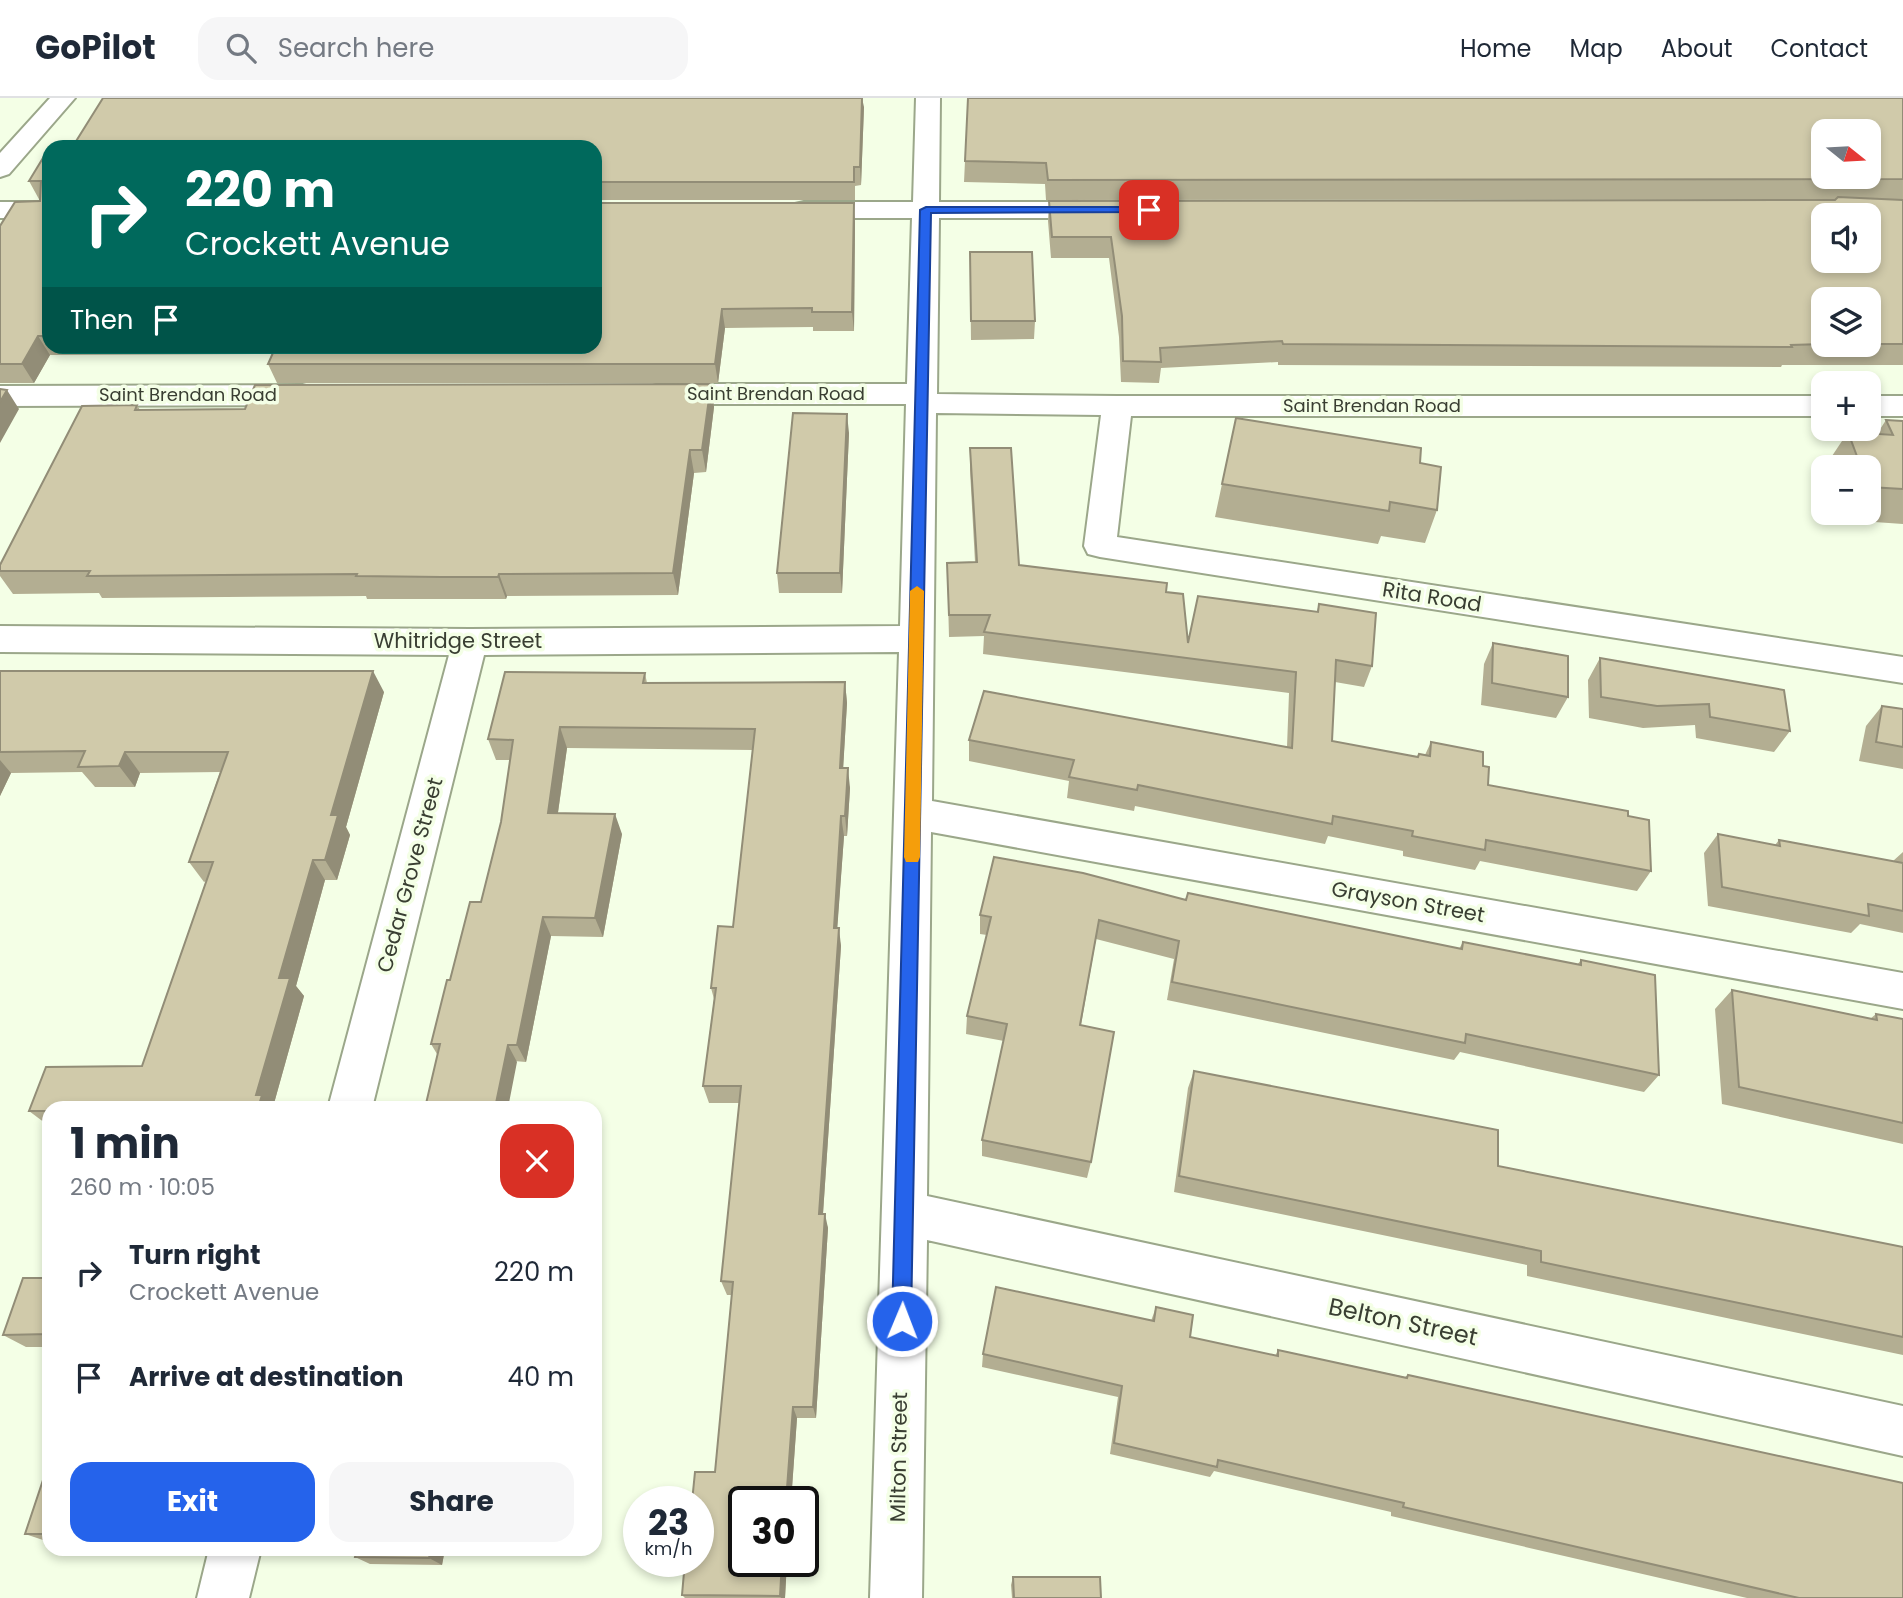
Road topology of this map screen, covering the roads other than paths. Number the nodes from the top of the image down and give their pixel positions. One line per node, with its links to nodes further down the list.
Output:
1 (63, 98): 3 (street)
2 (928, 98): 7 (street, Milton Street)
3 (0, 169)
4 (0, 210): 5 (street)
5 (42, 210)
6 (774, 210): 7 (street)
7 (926, 210): 8 (street); 12 (street, Milton Street)
8 (1121, 210)
9 (632, 394): 12 (street, Saint Brendan Road)
10 (330, 395): 11 (street, Saint Brendan Road)
11 (0, 396)
12 (922, 398): 13 (street, Saint Brendan Road); 18 (street, Milton Street)
13 (1117, 406): 14 (street, Saint Brendan Road); 20 (street, Rita Road)
14 (1811, 406)
15 (1881, 406): 16 (street)
16 (1903, 406)
17 (0, 639): 19 (street, Whitridge Street)
18 (916, 639): 19 (street, Whitridge Street); 21 (street, Milton Street)
19 (470, 642): 23 (street, Cedar Grove Street)
20 (1903, 670)
21 (913, 813): 22 (street, Grayson Street); 24 (street, Milton Street)
22 (1903, 991)
23 (352, 1101)
24 (904, 1213): 25 (street, Belton Street); 28 (street, Milton Street)
25 (1903, 1431)
26 (233, 1556): 27 (street)
27 (223, 1598)
28 (896, 1598)

